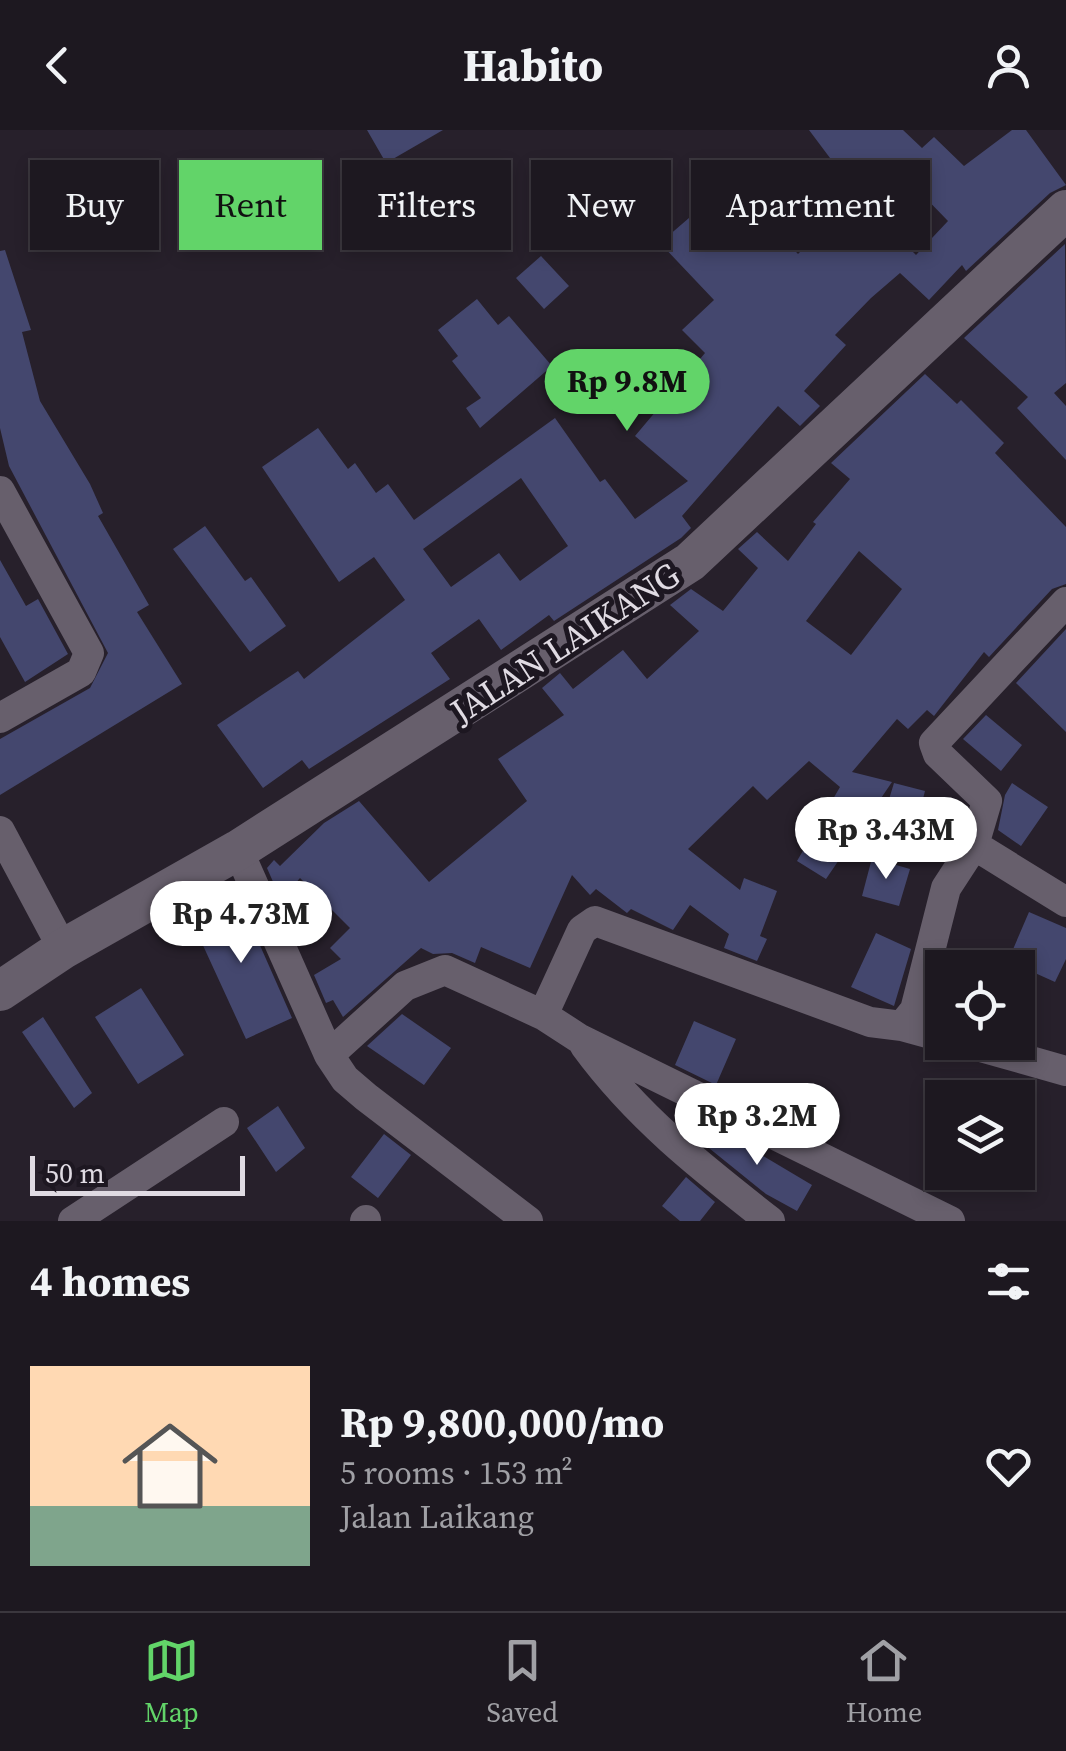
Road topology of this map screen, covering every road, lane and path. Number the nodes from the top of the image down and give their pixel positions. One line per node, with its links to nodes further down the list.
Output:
1 (1066, 210): 7 (main road, JALAN LAIKANG)
2 (0, 491): 4 (street)
3 (1066, 602): 6 (street)
4 (0, 718)
5 (0, 831): 9 (street)
6 (974, 845): 8 (street); 12 (street)
7 (238, 850): 9 (main road, JALAN LAIKANG); 15 (street)
8 (1066, 902)
9 (63, 949): 10 (main road, JALAN LAIKANG)
10 (0, 991)
11 (543, 1014): 12 (street); 14 (street); 15 (street)
12 (902, 1026): 13 (street)
13 (925, 1032)
14 (580, 1040): 21 (street); 22 (street)
15 (329, 1055): 20 (street)
16 (1027, 1060): 17 (street)
17 (1066, 1071)
18 (224, 1122): 19 (street)
19 (73, 1221)
20 (528, 1221)
21 (770, 1221)
22 (950, 1221)

